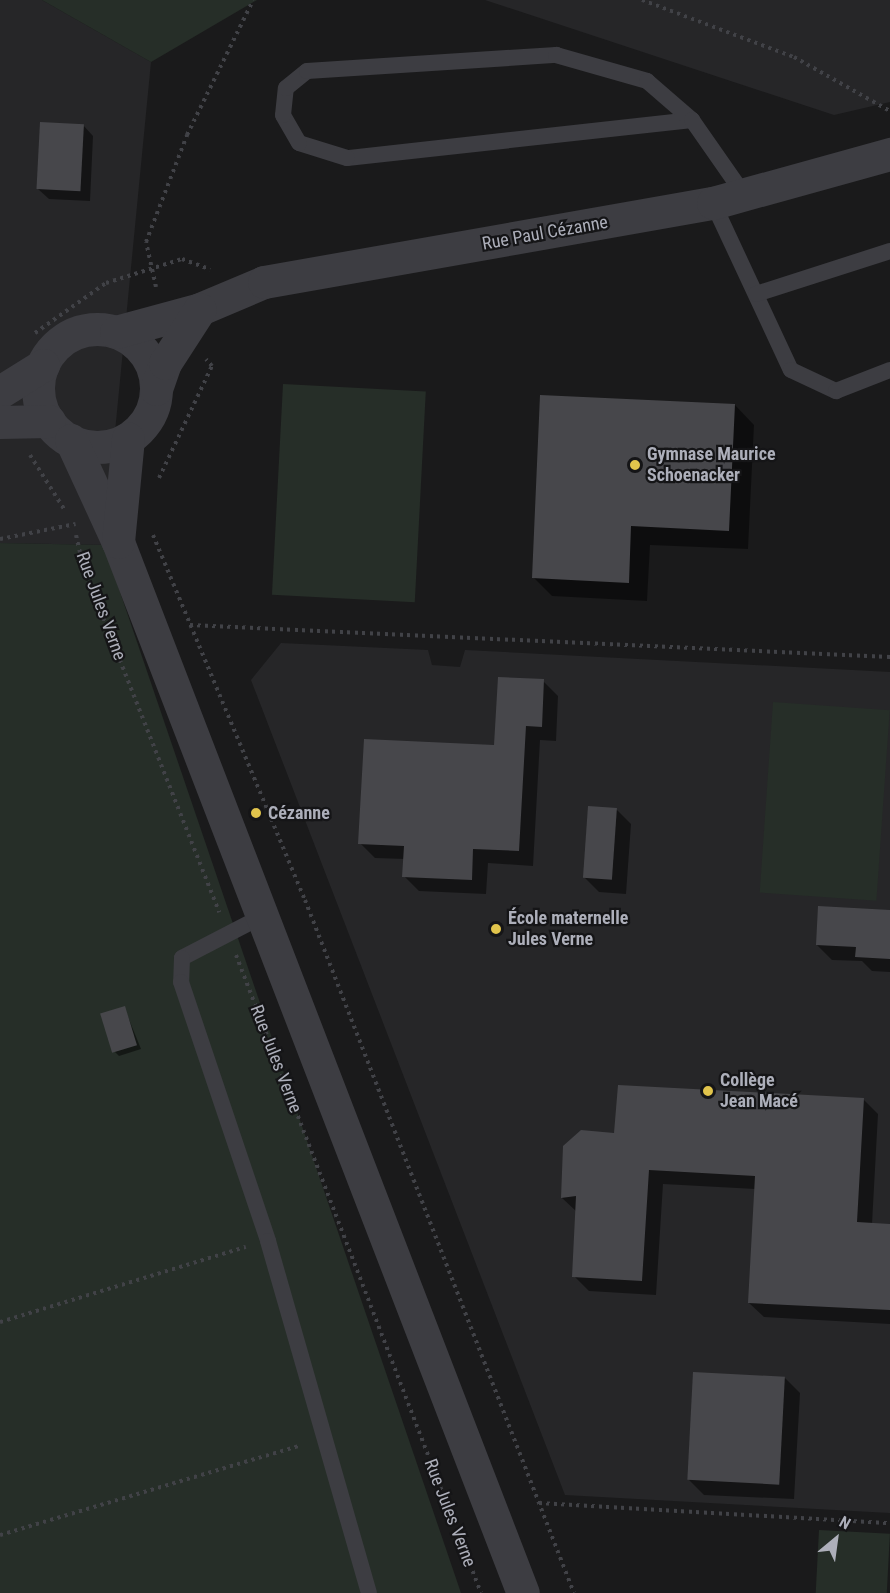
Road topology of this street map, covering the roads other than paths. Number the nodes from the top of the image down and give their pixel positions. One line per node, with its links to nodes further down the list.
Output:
1 (692, 120): 1 (lane); 3 (lane)
2 (890, 154): 3 (street, Rue Paul Cézanne)
3 (729, 199): 5 (lane); 6 (street, Rue Paul Cézanne)
4 (890, 251): 5 (lane)
5 (756, 294): 9 (lane)
6 (200, 309): 7 (street, Rue Paul Cézanne); 10 (street)
7 (116, 332): 8 (street); 10 (street)
8 (43, 365): 11 (street); 13 (street)
9 (890, 370)
10 (156, 389): 14 (street)
11 (0, 392)
12 (0, 422): 13 (street)
13 (60, 431): 14 (street); 15 (street, Rue Jules Verne)
14 (128, 438): 15 (street, Rue Jules Verne)
15 (117, 542): 16 (street, Rue Jules Verne)
16 (261, 917): 17 (lane); 18 (street, Rue Jules Verne)
17 (369, 1593)
18 (523, 1593)

